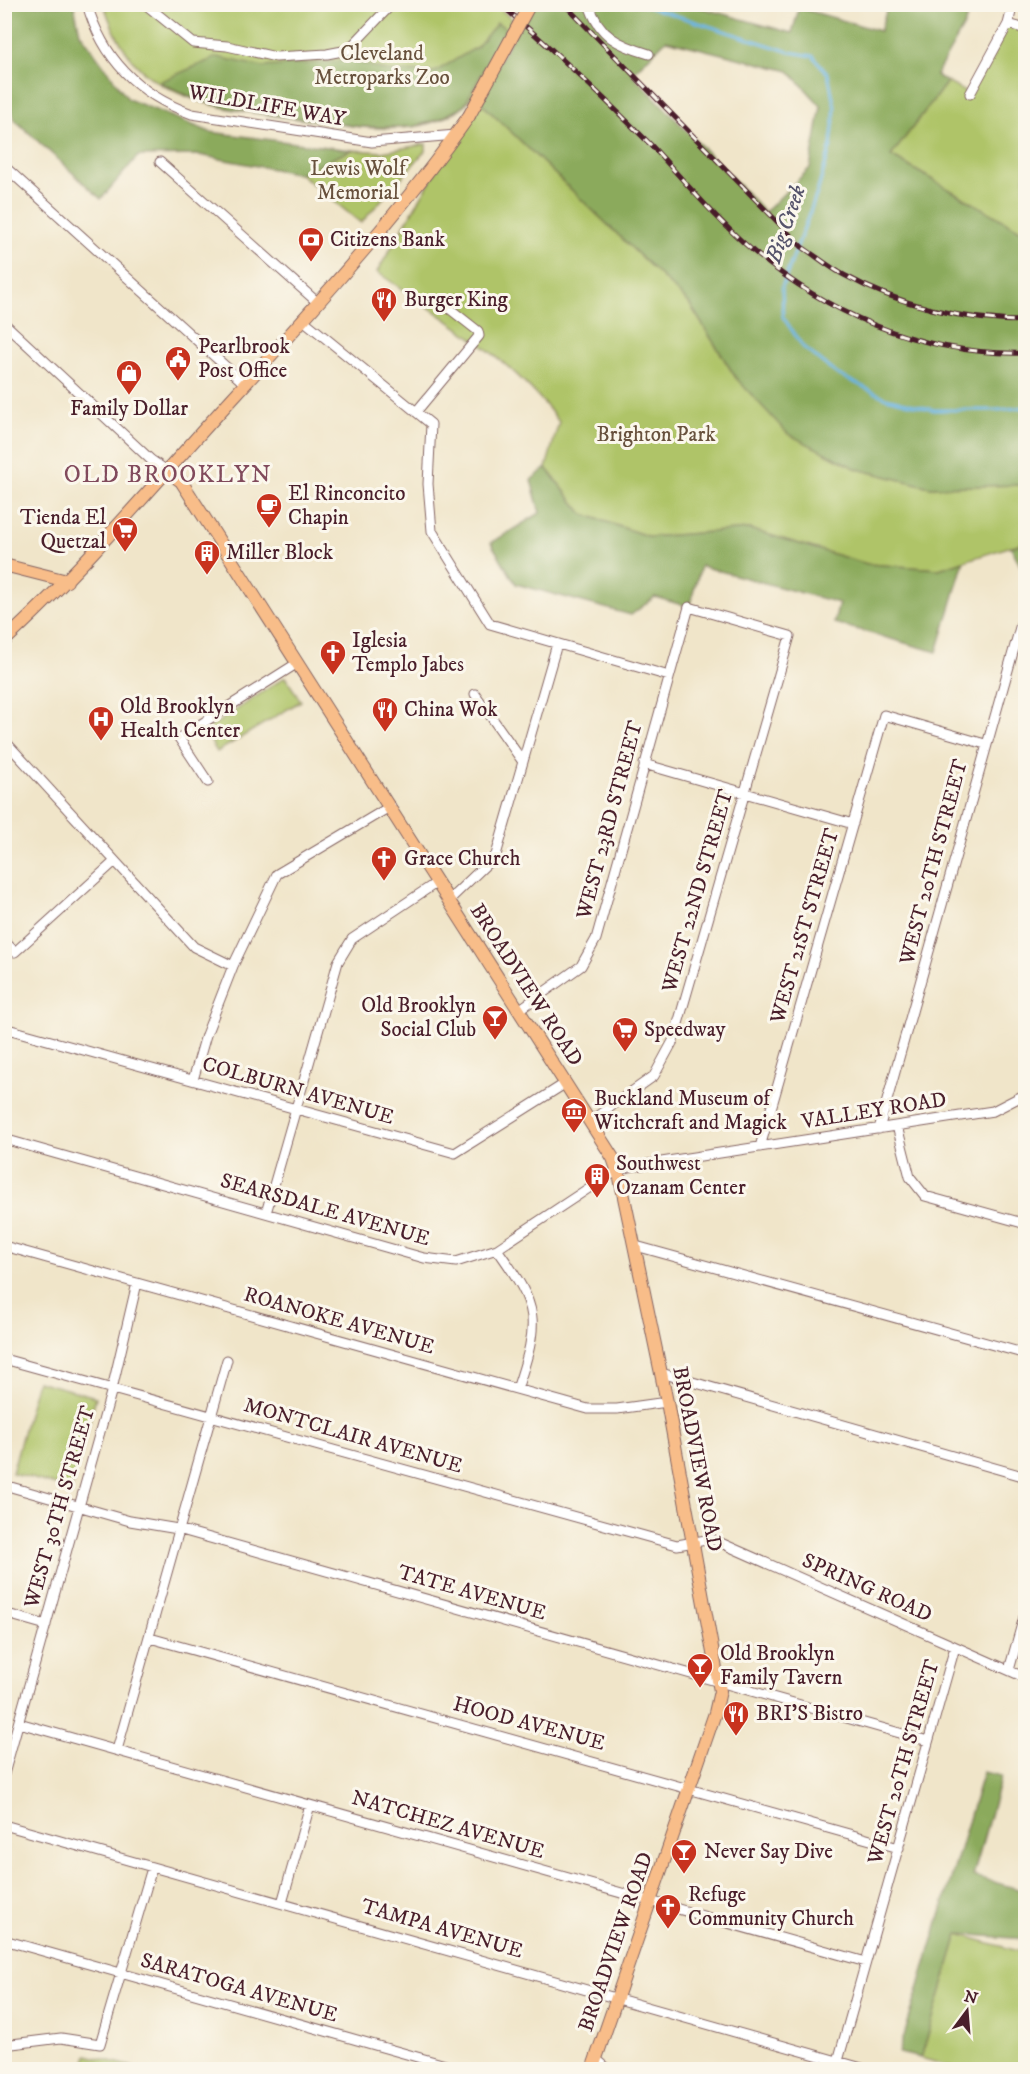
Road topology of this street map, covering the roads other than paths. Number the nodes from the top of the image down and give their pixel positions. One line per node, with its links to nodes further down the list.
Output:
1 (87, 4): 11 (street, WILDLIFE WAY)
2 (145, 4): 3 (street)
3 (392, 4)
4 (530, 4): 11 (main road, bridge)
5 (590, 4): 9 (street)
6 (1013, 4): 7 (street)
7 (1008, 24): 8 (street); 10 (street)
8 (1026, 29)
9 (649, 54)
10 (970, 94)
11 (456, 135): 14 (main road)
12 (160, 162): 14 (street)
13 (4, 166): 18 (street)
14 (317, 302): 16 (main road)
15 (450, 309): 19 (street)
16 (302, 319): 18 (main road); 19 (street)
17 (4, 323): 20 (street, BROADVIEW ROAD)
18 (244, 384): 20 (main road)
19 (416, 412): 26 (street)
20 (166, 471): 22 (main road); 27 (main road, BROADVIEW ROAD)
21 (4, 565): 22 (main road)
22 (67, 581): 25 (main road)
23 (1026, 606): 31 (street, WEST 20TH STREET)
24 (689, 607): 28 (street, WEST 23RD STREET); 35 (street, WEST 22ND STREET)
25 (4, 641)
26 (556, 644): 28 (street); 32 (street)
27 (296, 664): 34 (street); 36 (main road, BROADVIEW ROAD)
28 (669, 676): 33 (street, WEST 23RD STREET)
29 (475, 694): 32 (street)
30 (4, 740): 38 (street)
31 (985, 744): 37 (street, WEST 21ST STREET); 51 (street, WEST 20TH STREET)
32 (523, 762): 40 (street)
33 (644, 764): 35 (street); 43 (street, WEST 23RD STREET)
34 (207, 782)
35 (745, 793): 37 (street); 49 (street, WEST 22ND STREET)
36 (390, 806): 39 (main road, BROADVIEW ROAD); 42 (street)
37 (853, 824): 53 (street, WEST 21ST STREET)
38 (114, 862): 41 (street); 42 (street)
39 (436, 883): 40 (main road, BROADVIEW ROAD); 48 (street)
40 (447, 901): 43 (main road, BROADVIEW ROAD)
41 (4, 941)
42 (233, 966): 45 (street)
43 (519, 1010): 46 (main road, BROADVIEW ROAD)
44 (4, 1028): 45 (street, COLBURN AVENUE)
45 (193, 1080): 48 (street, COLBURN AVENUE)
46 (566, 1083): 48 (street, COLBURN AVENUE); 49 (main road, BROADVIEW ROAD)
47 (1026, 1094): 50 (street, VALLEY ROAD)
48 (296, 1110): 55 (street)
49 (590, 1122): 54 (main road, BROADVIEW ROAD)
50 (897, 1126): 51 (street, VALLEY ROAD); 56 (street)
51 (879, 1129): 53 (street, VALLEY ROAD)
52 (4, 1139): 55 (street, SEARSDALE AVENUE)
53 (760, 1147): 54 (street, VALLEY ROAD)
54 (618, 1170): 58 (main road, BROADVIEW ROAD); 59 (street, SEARSDALE AVENUE)
55 (266, 1213): 59 (street, SEARSDALE AVENUE)
56 (1026, 1224)
57 (4, 1246): 60 (street, ROANOKE AVENUE)
58 (636, 1246): 61 (street); 64 (main road, BROADVIEW ROAD)
59 (497, 1249): 66 (street)
60 (137, 1283): 65 (street, WEST 30TH STREET); 66 (street, ROANOKE AVENUE)
61 (1026, 1354)
62 (4, 1359): 65 (street, MONTCLAIR AVENUE)
63 (227, 1360): 68 (street)
64 (661, 1373): 67 (main road, BROADVIEW ROAD); 69 (street)
65 (112, 1389): 68 (street, MONTCLAIR AVENUE); 71 (street, WEST 30TH STREET)
66 (517, 1389): 67 (street, ROANOKE AVENUE)
67 (666, 1402): 73 (main road, BROADVIEW ROAD)
68 (211, 1415): 72 (street); 73 (street, MONTCLAIR AVENUE)
69 (1026, 1478)
70 (4, 1485): 71 (street, TATE AVENUE)
71 (78, 1506): 72 (street, TATE AVENUE); 76 (street, WEST 30TH STREET)
72 (178, 1530): 77 (street); 81 (street, TATE AVENUE)
73 (693, 1541): 78 (street, SPRING ROAD); 81 (main road, BROADVIEW ROAD)
74 (1026, 1610): 79 (street)
75 (4, 1613): 76 (street)
76 (46, 1625): 82 (street, WEST 30TH STREET)
77 (150, 1638): 86 (street); 88 (street, HOOD AVENUE)
78 (955, 1647): 79 (street, SPRING ROAD); 85 (street, WEST 20TH STREET)
79 (1009, 1670): 80 (street, SPRING ROAD)
80 (1026, 1678)
81 (719, 1682): 85 (street, TATE AVENUE); 88 (main road, BROADVIEW ROAD)
82 (19, 1723): 84 (street, WEST 30TH STREET); 86 (street, NATCHEZ AVENUE)
83 (4, 1731): 84 (street)
84 (16, 1735): 87 (street, WEST 30TH STREET)
85 (928, 1741): 91 (street, WEST 20TH STREET)
86 (117, 1750): 89 (street, NATCHEZ AVENUE)
87 (4, 1774)
88 (690, 1787): 91 (street, HOOD AVENUE); 93 (main road, BROADVIEW ROAD)
89 (310, 1805): 93 (street, NATCHEZ AVENUE); 94 (street)
90 (4, 1825): 92 (street, TAMPA AVENUE)
91 (899, 1848): 96 (street, WEST 20TH STREET)
92 (152, 1868): 94 (street, TAMPA AVENUE); 97 (street)
93 (652, 1901): 96 (street, NATCHEZ AVENUE); 98 (main road, BROADVIEW ROAD)
94 (282, 1903): 98 (street, TAMPA AVENUE)
95 (4, 1940): 97 (street, SARATOGA AVENUE)
96 (866, 1962): 100 (street, WEST 20TH STREET)
97 (123, 1974): 99 (street); 102 (street, SARATOGA AVENUE)
98 (617, 1998): 100 (street, TAMPA AVENUE); 101 (main road, BROADVIEW ROAD)
99 (4, 2045)
100 (838, 2061): 104 (street, TAMPA AVENUE)
101 (594, 2064): 103 (street)
102 (464, 2070)
103 (609, 2070)
104 (869, 2070)

